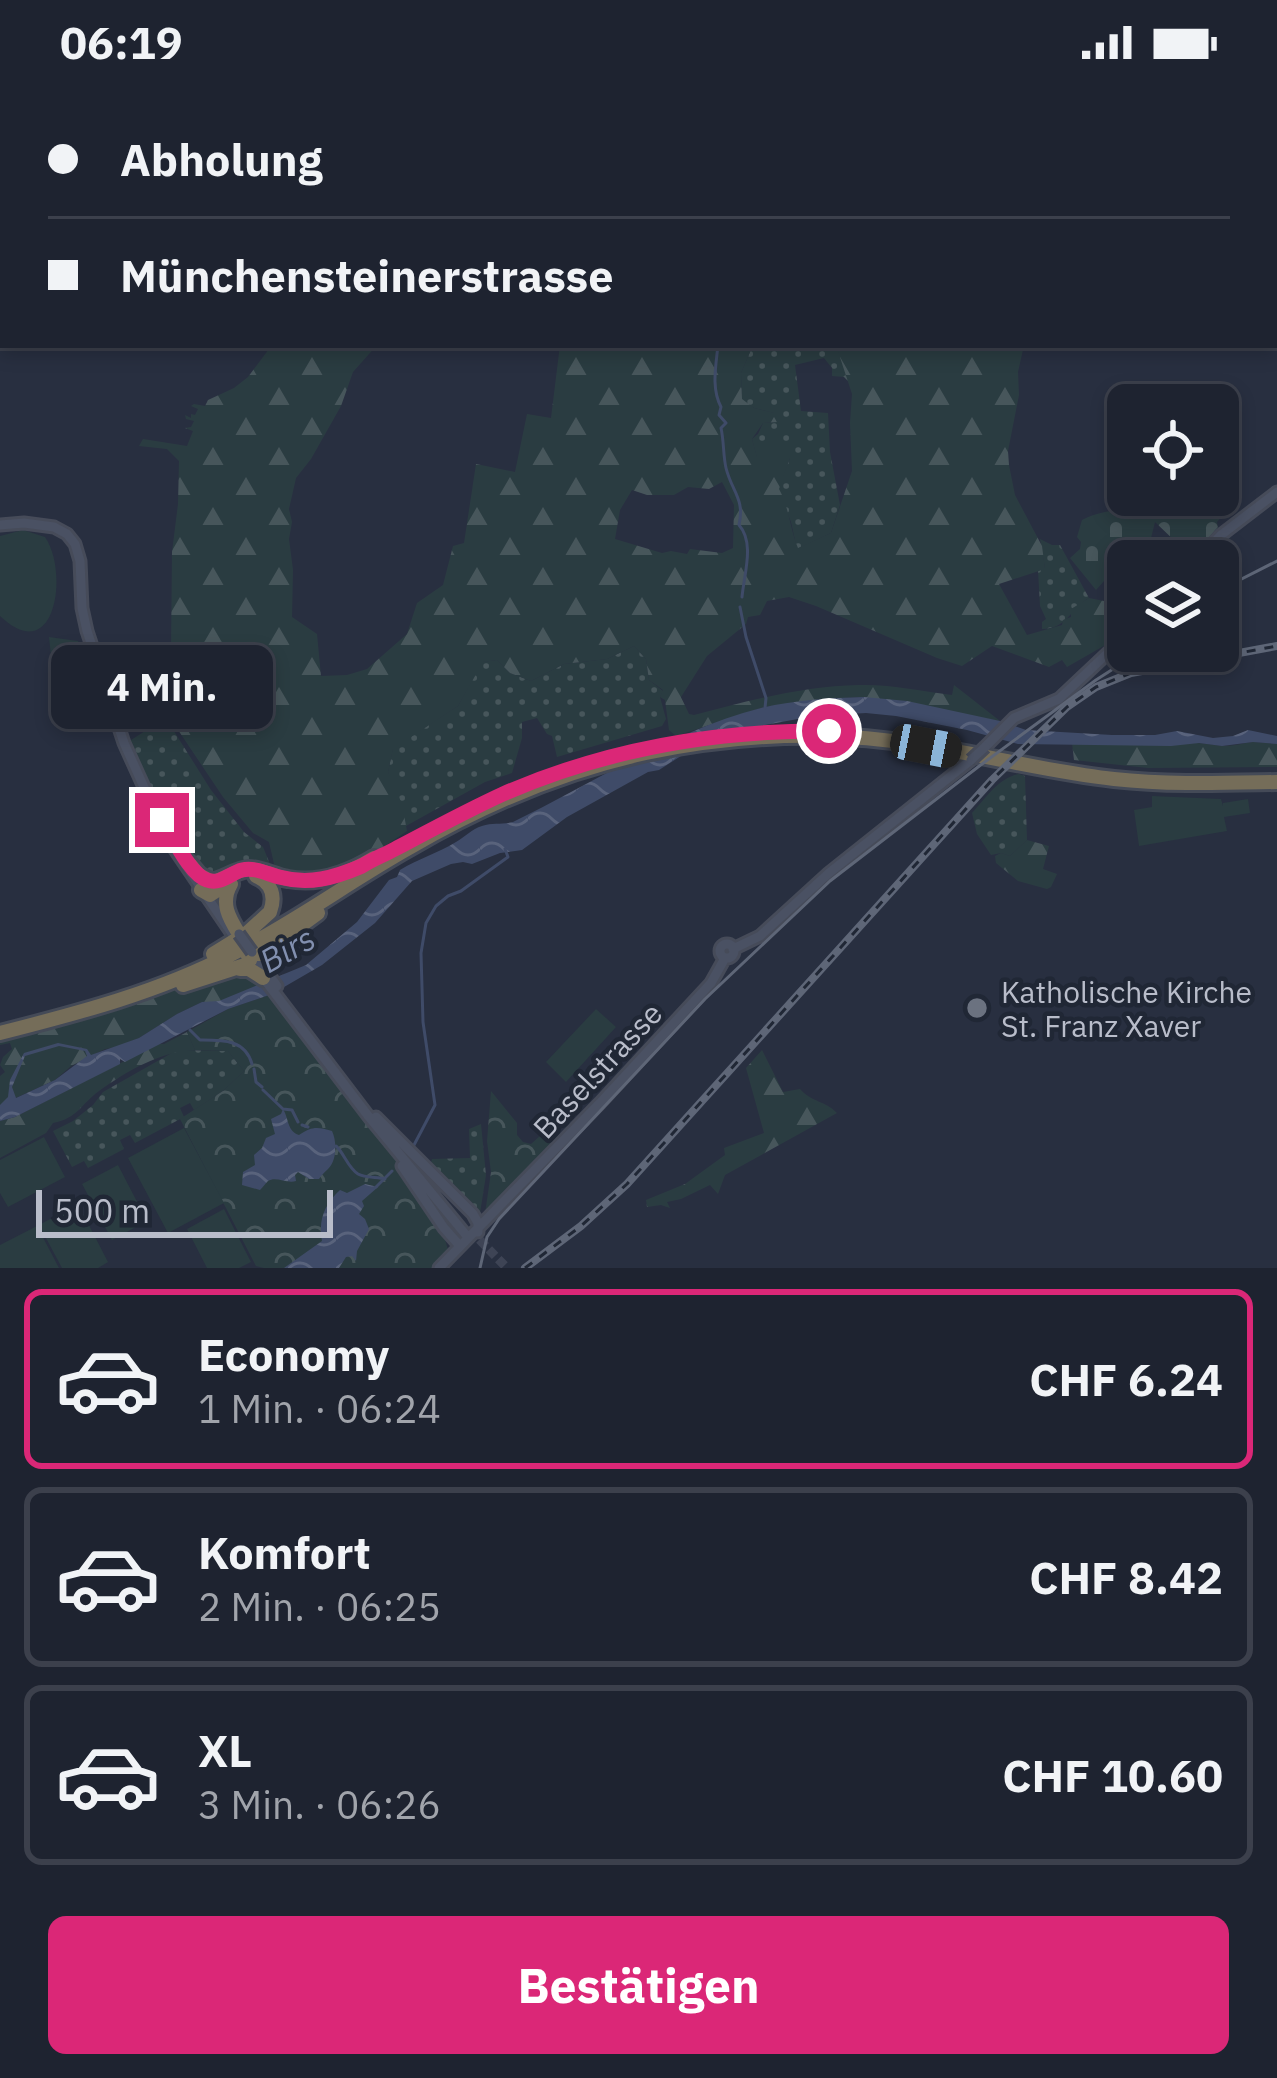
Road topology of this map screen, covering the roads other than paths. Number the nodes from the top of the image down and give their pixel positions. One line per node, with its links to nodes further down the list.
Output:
1 (1277, 492): 3 (main road)
2 (0, 525): 6 (main road)
3 (1216, 540)
4 (1107, 654): 18 (main road, Baselstrasse, bridge)
5 (1277, 779): 7 (highway); 8 (highway)
6 (152, 807): 9 (main road); 11 (main road)
7 (440, 831): 14 (highway); 15 (highway)
8 (389, 852): 10 (highway); 13 (highway)
9 (188, 862): 10 (highway); 11 (main road)
10 (233, 878): 11 (highway); 12 (highway); 13 (highway)
11 (207, 894): 12 (main road)
12 (237, 936): 14 (main road, bridge)
13 (204, 960): 16 (highway)
14 (259, 967): 15 (highway); 17 (main road)
15 (68, 1015): 16 (highway)
16 (0, 1029)
17 (373, 1117): 19 (main road); 20 (main road); 21 (main road)
18 (496, 1212): 19 (main road); 21 (main road, Baselstrasse)
19 (473, 1214): 21 (main road)
20 (443, 1228): 21 (main road); 22 (main road)
21 (470, 1236): 22 (main road, Baselstrasse)
22 (444, 1265)

